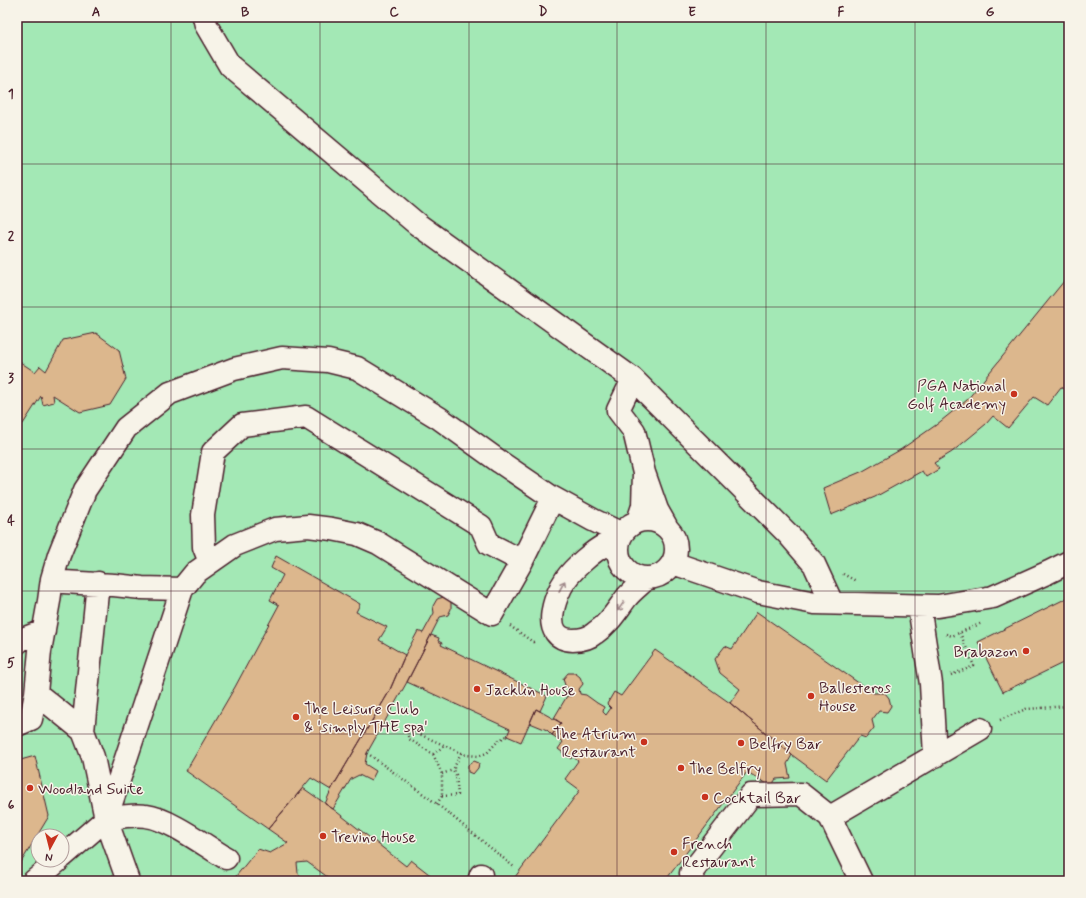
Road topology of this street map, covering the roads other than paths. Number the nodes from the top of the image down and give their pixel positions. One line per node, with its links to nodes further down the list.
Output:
1 (204, 17): 2 (lane)
2 (633, 380): 3 (lane); 15 (lane)
3 (644, 473): 5 (lane); 6 (lane)
4 (554, 498): 6 (lane); 7 (lane); 12 (lane)
5 (666, 526): 6 (lane); 10 (lane)
6 (626, 535): 11 (lane); 11 (lane, one-way to 6)
7 (522, 561): 8 (lane); 8 (lane)
8 (210, 562): 14 (lane)
9 (1069, 562): 16 (lane)
10 (673, 563): 11 (lane); 15 (lane)
11 (647, 578)
12 (52, 579): 13 (lane); 17 (lane)
13 (98, 584): 14 (lane); 22 (lane)
14 (182, 589): 24 (lane)
15 (832, 602): 16 (lane)
16 (919, 606): 23 (lane)
17 (44, 631): 18 (lane); 19 (lane)
18 (17, 643)
19 (36, 693): 20 (lane); 22 (lane)
20 (17, 725)
21 (980, 729): 23 (lane)
22 (83, 731): 24 (lane)
23 (935, 756): 25 (lane)
24 (106, 819): 26 (lane); 27 (lane); 30 (lane)
25 (834, 825): 31 (lane); 32 (lane)
26 (70, 850)
27 (226, 858)
28 (49, 868): 29 (lane)
29 (34, 881)
30 (128, 881)
31 (693, 881)
32 (861, 881)

